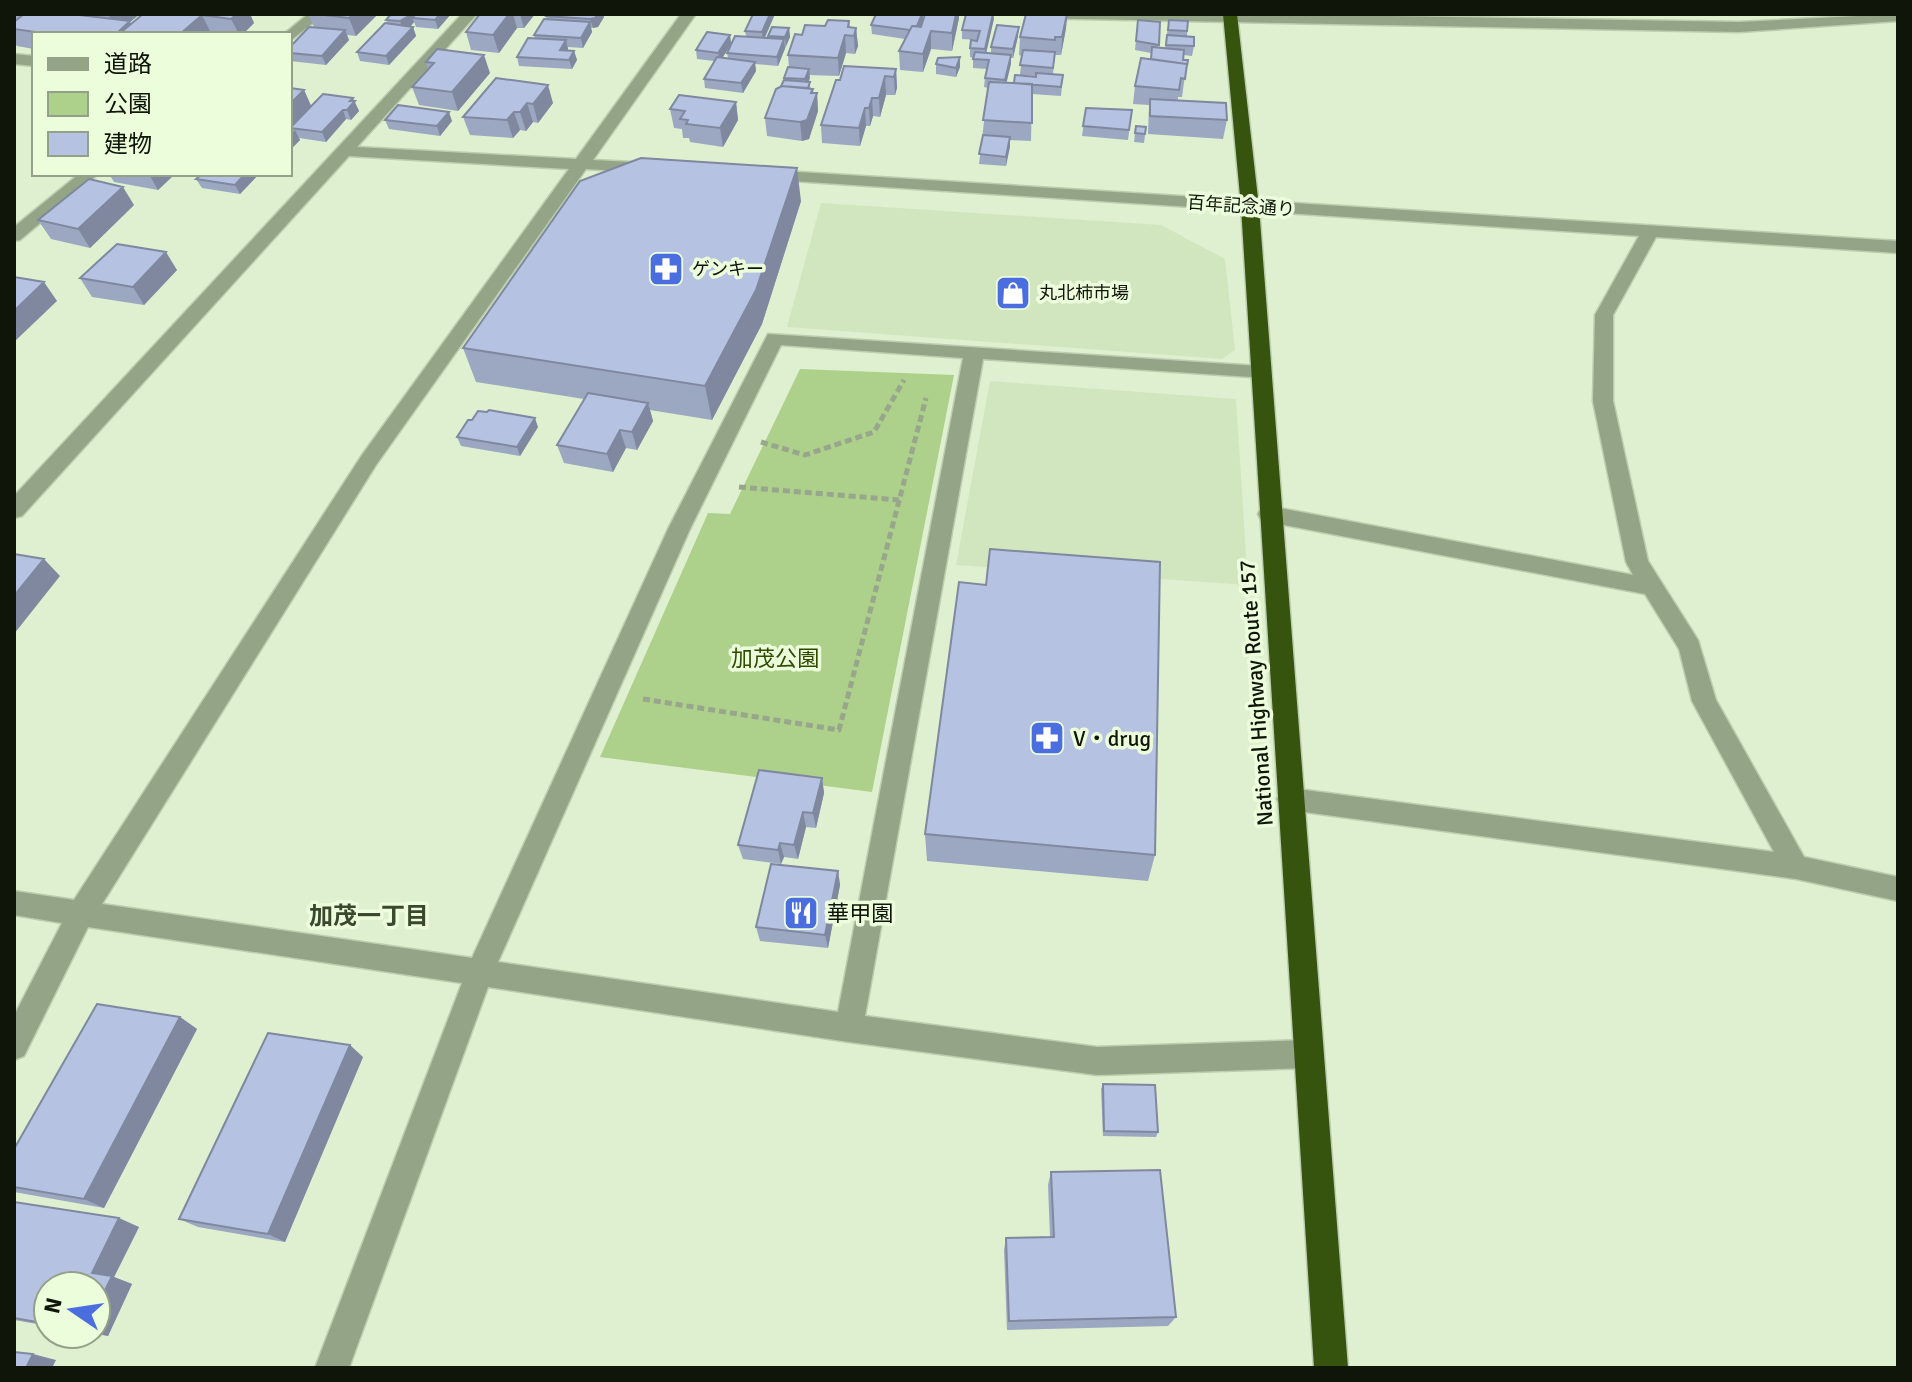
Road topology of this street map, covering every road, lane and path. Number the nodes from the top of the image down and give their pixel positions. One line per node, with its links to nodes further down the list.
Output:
1 (317, 14): 8 (street)
2 (470, 14): 9 (street)
3 (689, 14): 10 (street)
4 (1030, 14): 5 (street)
5 (1230, 17): 7 (street); 14 (highway, National Highway Route 157)
6 (1898, 17): 7 (street)
7 (1729, 20)
8 (292, 34)
9 (346, 151): 10 (street); 25 (street)
10 (583, 163): 11 (street); 33 (street)
11 (663, 168)
12 (742, 174): 14 (street, 百年記念通り)
13 (87, 176): 16 (street)
14 (1250, 207): 15 (street, 百年記念通り); 20 (highway, National Highway Route 157)
15 (1650, 232): 17 (street, 百年記念通り); 27 (street)
16 (14, 236)
17 (1898, 247)
18 (974, 353): 20 (street); 34 (street); 35 (street)
19 (911, 369): 22 (path)
20 (1259, 373): 26 (highway, National Highway Route 157)
21 (930, 384): 24 (path)
22 (760, 442)
23 (730, 486): 24 (path)
24 (899, 500): 28 (path)
25 (14, 510)
26 (1269, 514): 27 (street); 29 (highway, National Highway Route 157)
27 (1653, 587): 30 (street)
28 (635, 698)
29 (1290, 799): 30 (street); 37 (highway, National Highway Route 157)
30 (1796, 867): 31 (street)
31 (1898, 889)
32 (14, 903): 33 (street)
33 (82, 911): 34 (street); 36 (street)
34 (480, 972): 35 (street); 38 (street)
35 (849, 1028): 37 (street)
36 (14, 1046)
37 (1307, 1054): 39 (highway, National Highway Route 157)
38 (332, 1368)
39 (1331, 1368)

